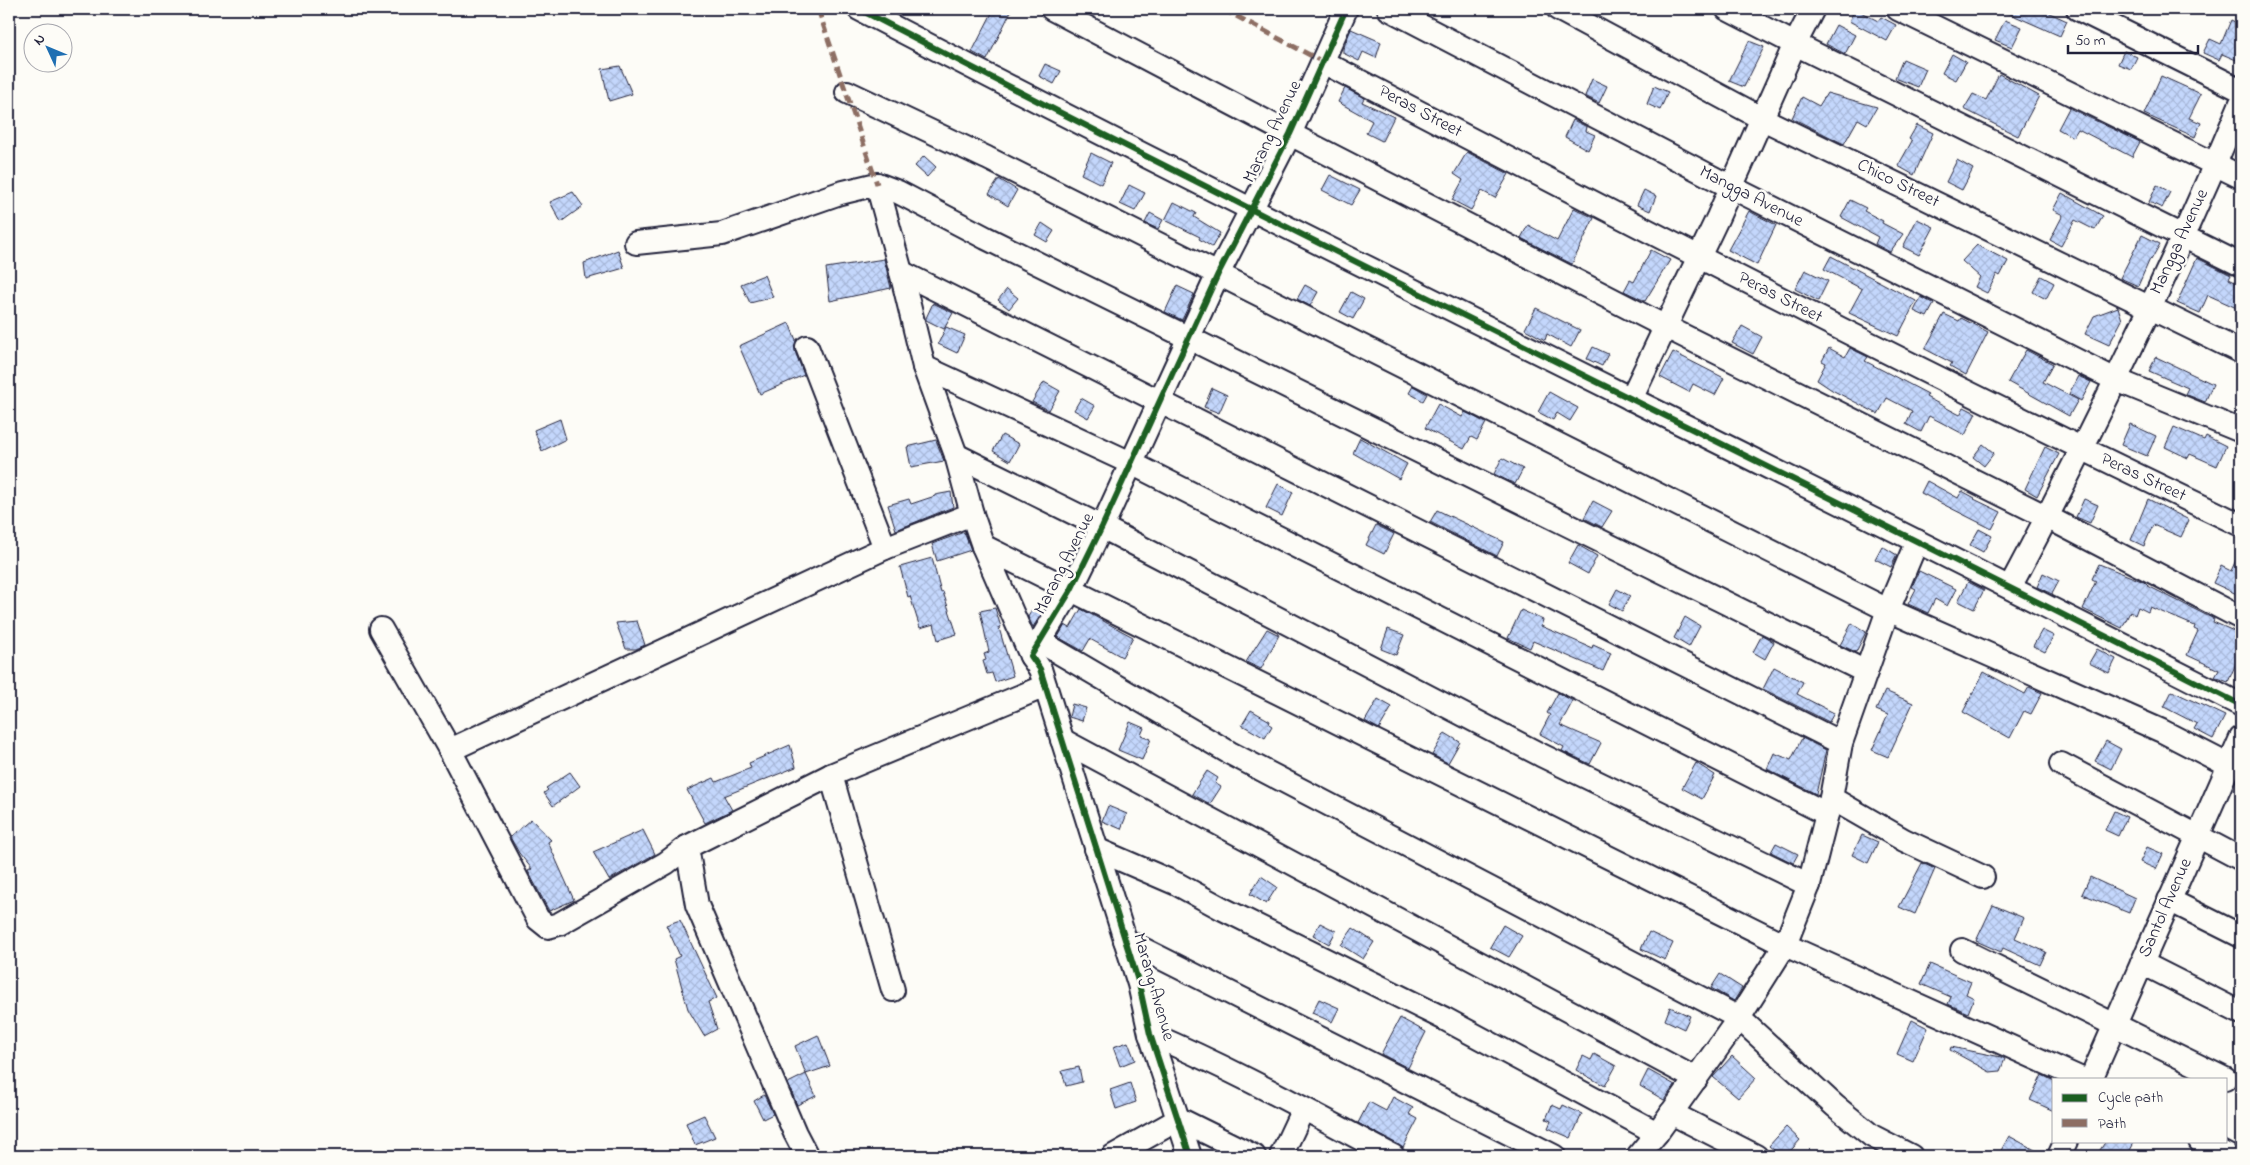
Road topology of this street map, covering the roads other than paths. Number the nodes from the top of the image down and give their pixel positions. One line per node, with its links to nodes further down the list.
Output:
1 (859, 9): 21 (street)
2 (1052, 9): 16 (street)
3 (1346, 9): 11 (street, Marang Avenue)
4 (1390, 9): 20 (street, Mangga Avenue)
5 (1558, 9): 15 (street, Chico Street)
6 (1728, 9): 10 (street)
7 (1813, 9): 10 (street)
8 (1898, 9): 17 (street)
9 (2078, 9): 12 (street)
10 (1795, 44): 15 (street); 22 (street)
11 (1323, 62): 16 (street, Marang Avenue); 24 (street, Peras Street)
12 (2241, 90)
13 (846, 92): 27 (street)
14 (2241, 104): 17 (street, Mangga Avenue)
15 (1763, 119): 20 (street); 28 (street, Chico Street)
16 (1290, 134): 21 (street, Marang Avenue); 29 (street)
17 (2216, 165): 18 (street); 22 (street, Mangga Avenue)
18 (2241, 176)
19 (877, 184): 23 (street); 26 (street); 30 (street)
20 (1731, 187): 24 (street); 34 (street, Mangga Avenue)
21 (1251, 209): 27 (street, Marang Avenue); 35 (street)
22 (2183, 238): 25 (street); 28 (street, Mangga Avenue)
23 (636, 242)
24 (1698, 257): 29 (street); 38 (street, Peras Street)
25 (2241, 265)
26 (901, 272): 33 (street); 36 (street)
27 (1218, 274): 30 (street, Marang Avenue); 50 (street)
28 (2150, 306): 32 (street, Chico Street); 34 (street, Mangga Avenue)
29 (1666, 327): 35 (street); 42 (street)
30 (1190, 337): 36 (street, Marang Avenue); 54 (street)
31 (807, 347): 47 (street)
32 (2241, 352)
33 (924, 367): 39 (street); 40 (street)
34 (2114, 379): 37 (street); 38 (street, Mangga Avenue)
35 (1631, 399): 45 (street)
36 (1161, 401): 40 (street, Marang Avenue); 59 (street)
37 (2241, 431)
38 (2080, 448): 42 (street, Mangga Avenue); 43 (street, Peras Street)
39 (956, 455): 41 (street); 44 (street)
40 (1133, 464): 44 (street, Marang Avenue); 64 (street)
41 (972, 514): 46 (street); 47 (street)
42 (2047, 517): 48 (street, Mangga Avenue); 51 (street)
43 (2241, 525)
44 (1102, 527): 49 (street, Marang Avenue); 70 (street)
45 (1918, 541): 48 (street); 50 (street)
46 (983, 546): 49 (street); 53 (street)
47 (884, 548): 60 (street)
48 (2010, 587): 56 (street)
49 (1071, 590): 53 (street, Marang Avenue); 74 (street)
50 (1888, 610): 54 (street); 62 (street)
51 (2241, 618)
52 (381, 629): 60 (street)
53 (1036, 649): 55 (street, Marang Avenue); 79 (street)
54 (1866, 672): 59 (street)
55 (1045, 686): 58 (street, Marang Avenue); 63 (street)
56 (2241, 705)
57 (2241, 738): 62 (street, Santol Avenue)
58 (1062, 740): 67 (street, Marang Avenue); 85 (street)
59 (1841, 744): 64 (street)
60 (450, 750): 66 (street)
61 (2061, 764): 65 (street)
62 (2232, 773): 65 (street, Santol Avenue)
63 (831, 775): 66 (street); 77 (street)
64 (1829, 806): 69 (street); 70 (street)
65 (2197, 837): 68 (street); 71 (street, Santol Avenue)
66 (686, 847): 93 (street)
67 (1096, 849): 73 (street, Marang Avenue); 91 (street)
68 (2241, 859)
69 (1983, 878)
70 (1809, 885): 74 (street)
71 (2169, 900): 72 (street); 76 (street, Santol Avenue)
72 (2241, 936)
73 (1125, 940): 81 (street, Marang Avenue); 99 (street)
74 (1785, 945): 79 (street); 82 (street)
75 (1962, 950): 80 (street)
76 (2142, 963): 78 (street); 80 (street, Santol Avenue)
77 (893, 990)
78 (2241, 1013)
79 (1739, 1018): 85 (street); 102 (street)
80 (2116, 1024): 83 (street, Santol Avenue); 84 (street)
81 (1150, 1034): 88 (street); 90 (street, Marang Avenue)
82 (2080, 1078)
83 (2091, 1078)
84 (2223, 1078)
85 (1696, 1079): 89 (street)
86 (2228, 1080): 87 (street)
87 (2241, 1087)
88 (1303, 1109): 97 (street); 98 (street)
89 (1671, 1113): 91 (street); 101 (street)
90 (1179, 1119): 94 (street); 95 (street, Marang Avenue); 96 (street)
91 (1657, 1133): 100 (street)
92 (2202, 1142): 103 (street)
93 (807, 1156)
94 (1113, 1156)
95 (1190, 1156)
96 (1254, 1156)
97 (1281, 1156)
98 (1393, 1156)
99 (1554, 1156)
100 (1638, 1156)
101 (1756, 1156)
102 (1911, 1156)
103 (2228, 1156)

